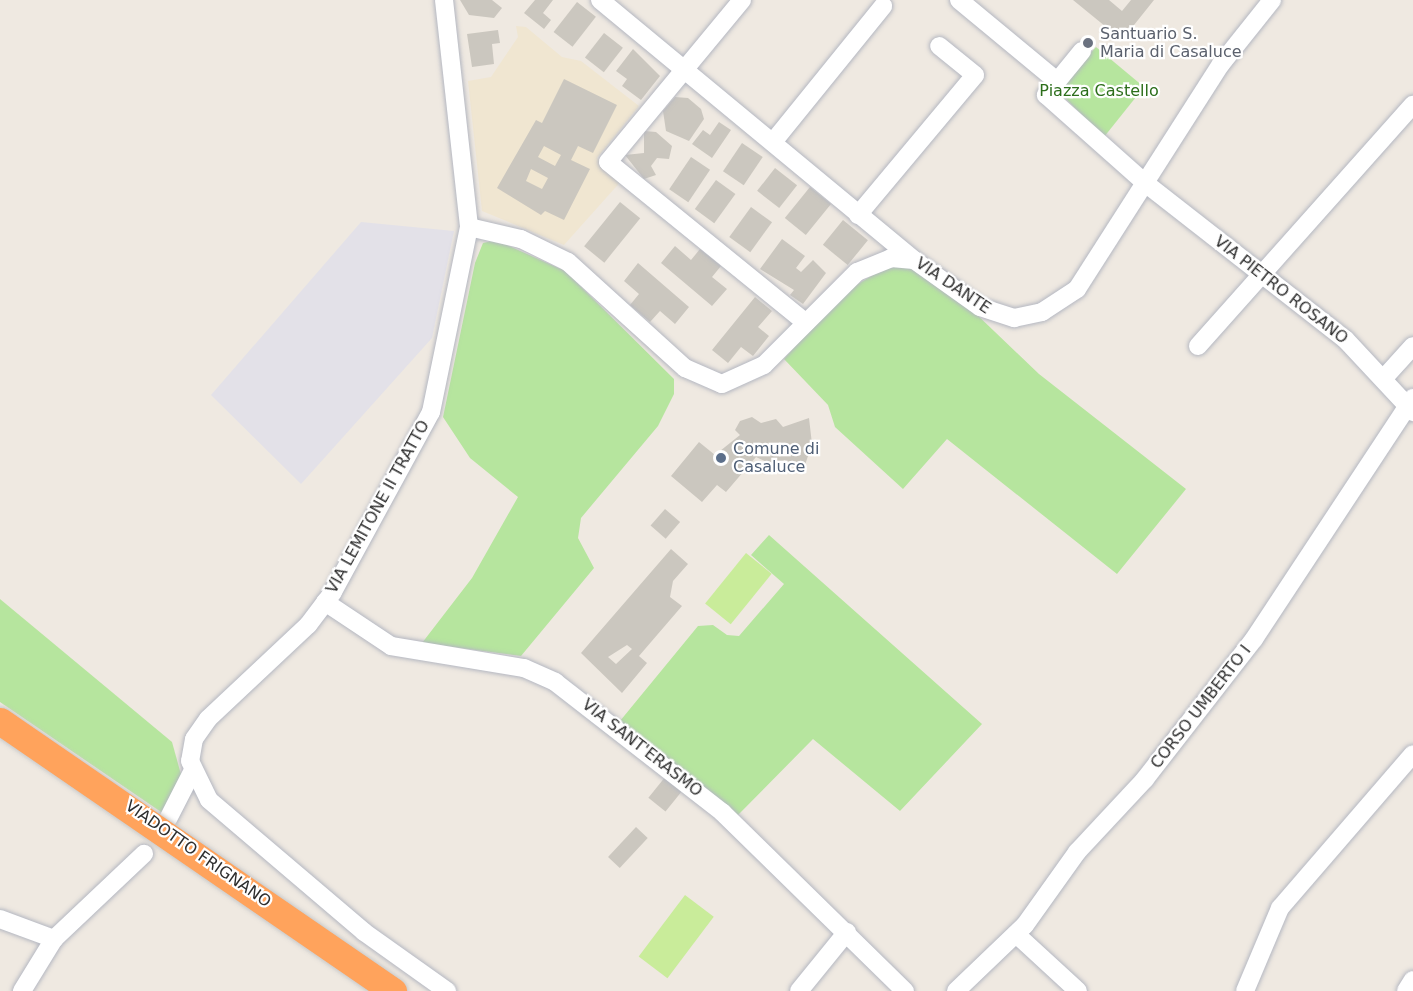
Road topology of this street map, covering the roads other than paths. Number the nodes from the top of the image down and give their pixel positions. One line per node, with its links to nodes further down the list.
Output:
1 (444, 0): 15 (street, VIA LEMITONE II TRATTO)
2 (742, 0): 9 (street)
3 (959, 0): 10 (street)
4 (1272, 0): 13 (street, VIA DANTE)
5 (605, 2): 9 (street, VIA DANTE)
6 (883, 6): 12 (street)
7 (939, 46): 14 (street)
8 (1082, 51): 10 (street)
9 (685, 70): 12 (street, VIA DANTE); 18 (street)
10 (1057, 81): 13 (street)
11 (1413, 105): 17 (street)
12 (773, 142): 14 (street, VIA DANTE)
13 (1145, 183): 16 (street, VIA DANTE); 17 (street, VIA PIETRO ROSANO)
14 (858, 214): 16 (street, VIA DANTE)
15 (470, 227): 18 (street); 23 (street, VIA LEMITONE II TRATTO)
16 (914, 260): 18 (street)
17 (1264, 276): 19 (street); 21 (street, VIA PIETRO ROSANO)
18 (806, 323)
19 (1198, 346)
20 (1413, 346): 21 (street)
21 (1384, 378): 22 (street, VIA PIETRO ROSANO)
22 (1411, 406): 32 (street, CORSO UMBERTO I)
23 (325, 602): 27 (street, VIA LEMITONE II TRATTO); 31 (street, VIA SANT'ERASMO)
24 (0, 721): 38 (highway, VIADOTTO FRIGNANO, bridge)
25 (0, 743): 37 (highway, VIADOTTO FRIGNANO)
26 (1413, 754): 43 (street)
27 (192, 772): 28 (street); 35 (street)
28 (168, 819)
29 (144, 854): 33 (street)
30 (0, 919): 33 (street)
31 (847, 932): 39 (street); 40 (street, VIA SANT'ERASMO)
32 (1016, 934): 41 (street, CORSO UMBERTO I); 42 (street)
33 (54, 939): 36 (street)
34 (1413, 980): 44 (street)
35 (443, 990)
36 (22, 991)
37 (363, 991)
38 (393, 991)
39 (799, 991)
40 (905, 991)
41 (956, 991)
42 (1078, 991)
43 (1245, 991)
44 (1407, 991)

